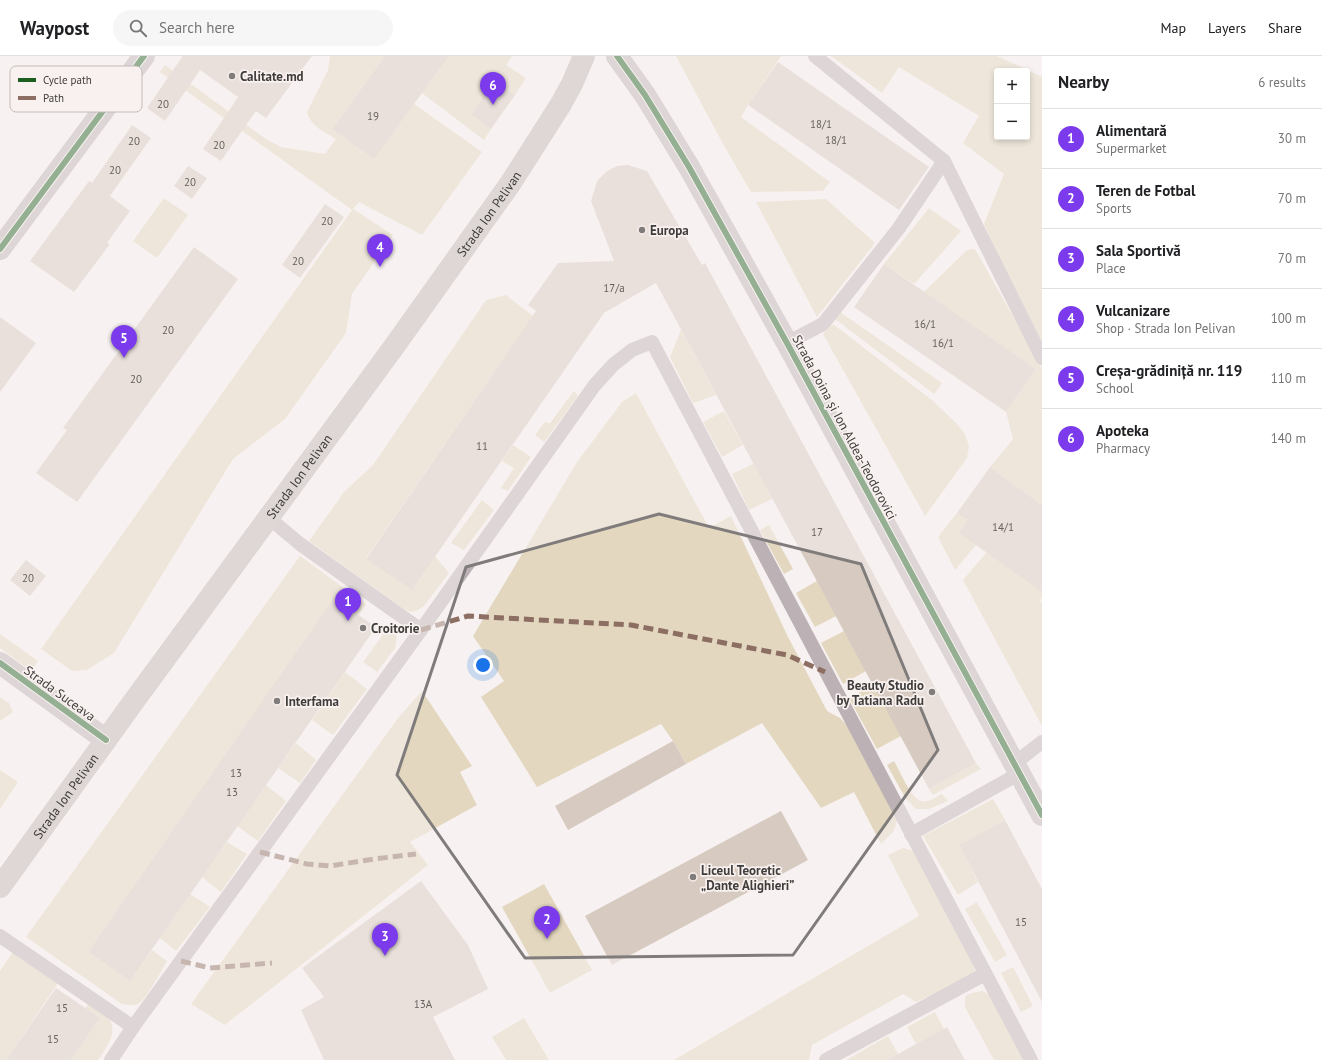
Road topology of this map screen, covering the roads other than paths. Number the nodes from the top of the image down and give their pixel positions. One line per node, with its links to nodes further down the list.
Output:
1 (144, 56): 5 (street)
2 (584, 56): 11 (main road, Strada Ion Pelivan)
3 (617, 56): 9 (street, Strada Doina și Ion Aldea-Teodorovici)
4 (815, 56): 7 (lane)
5 (137, 66)
6 (102, 112): 8 (street)
7 (944, 161): 9 (lane); 10 (lane)
8 (0, 249)
9 (787, 343): 16 (street, Strada Doina și Ion Aldea-Teodorovici)
10 (1042, 358)
11 (269, 518): 12 (lane); 14 (main road, Strada Ion Pelivan)
12 (421, 630): 18 (lane); 22 (lane)
13 (0, 663): 14 (street, Strada Suceava)
14 (106, 740): 19 (main road, Strada Ion Pelivan)
15 (1042, 742): 16 (lane)
16 (1017, 768): 17 (street, Strada Doina și Ion Aldea-Teodorovici); 18 (lane)
17 (1042, 815)
18 (911, 834): 21 (lane)
19 (0, 887)
20 (0, 936): 22 (lane)
21 (985, 974): 24 (lane); 25 (lane)
22 (133, 1027): 23 (lane)
23 (111, 1060)
24 (826, 1060)
25 (1031, 1060)

